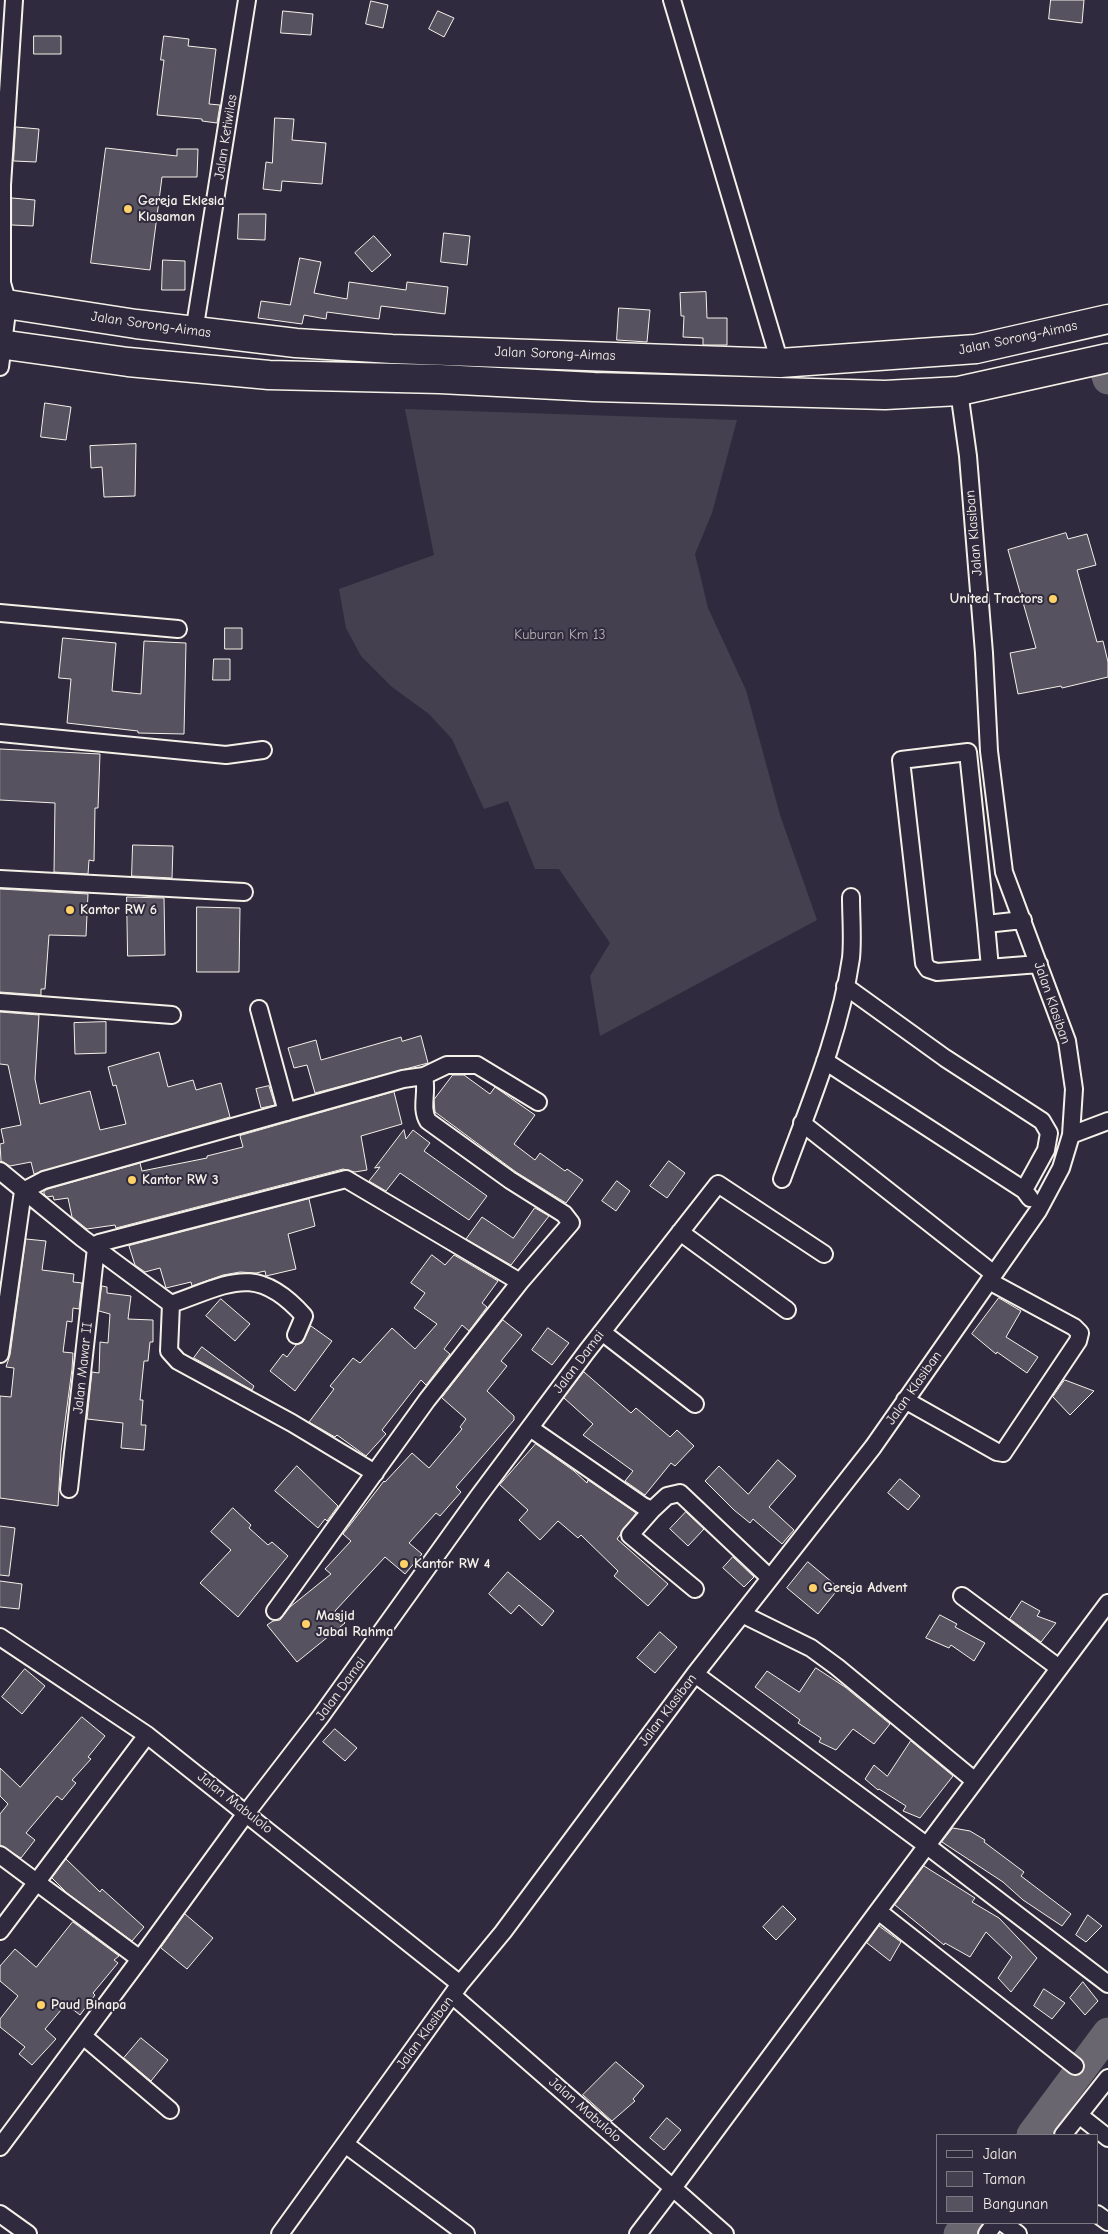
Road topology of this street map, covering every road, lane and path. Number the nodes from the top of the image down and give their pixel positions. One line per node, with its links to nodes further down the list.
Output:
1 (14, 0): 4 (street)
2 (247, 0): 7 (street, Jalan Ketiwilas)
3 (672, 0): 13 (street)
4 (2, 294): 6 (highway, Jalan Sorong-Aimas); 10 (street)
5 (1108, 319): 8 (highway, Jalan Sorong-Aimas)
6 (136, 324): 7 (highway, Jalan Sorong-Aimas); 12 (highway)
7 (194, 332): 9 (highway, Jalan Sorong-Aimas)
8 (1043, 334): 13 (highway, Jalan Sorong-Aimas); 14 (highway)
9 (392, 348): 13 (highway, Jalan Sorong-Aimas); 15 (highway)
10 (1, 352): 12 (highway)
11 (1108, 358): 14 (highway)
12 (128, 362): 15 (highway)
13 (780, 363)
14 (1052, 371): 16 (highway)
15 (389, 379): 16 (highway)
16 (960, 391): 21 (street, Jalan Klasiban)
17 (0, 613): 18 (street)
18 (178, 629)
19 (0, 733): 20 (street)
20 (263, 750)
21 (989, 750): 22 (street); 26 (street, Jalan Klasiban)
22 (968, 752): 27 (street); 29 (street)
23 (0, 879): 24 (street)
24 (244, 892)
25 (851, 897): 30 (street)
26 (1023, 920): 27 (street); 28 (street, Jalan Klasiban)
27 (986, 924): 29 (street)
28 (1039, 964): 29 (street); 40 (street, Jalan Klasiban)
29 (990, 968)
30 (845, 986): 34 (street); 43 (street)
31 (0, 1002): 33 (street)
32 (259, 1009): 37 (street)
33 (172, 1015)
34 (825, 1061): 39 (street); 43 (street)
35 (424, 1076): 36 (street); 37 (street); 50 (street)
36 (538, 1102)
37 (287, 1112): 44 (street)
38 (1108, 1121): 40 (street)
39 (802, 1123): 42 (street); 49 (street)
40 (1071, 1135): 45 (street, Jalan Klasiban)
41 (0, 1171): 44 (street)
42 (782, 1180)
43 (1024, 1190): 45 (street)
44 (23, 1191): 47 (street); 55 (street)
45 (1038, 1211): 49 (street, Jalan Klasiban)
46 (680, 1232): 48 (street, Jalan Damai); 52 (street); 53 (street, Jalan Damai)
47 (96, 1248): 50 (street); 51 (street); 60 (street, Jalan Mawar II)
48 (824, 1254)
49 (991, 1277): 56 (street, Jalan Klasiban); 56 (street)
50 (520, 1282): 59 (street)
51 (171, 1304): 54 (street); 59 (street)
52 (787, 1310)
53 (602, 1332): 57 (street); 58 (street, Jalan Damai)
54 (296, 1335)
55 (0, 1354)
56 (905, 1400): 62 (street, Jalan Klasiban)
57 (695, 1404)
58 (530, 1428): 61 (street); 73 (street, Jalan Damai)
59 (375, 1473): 66 (street)
60 (69, 1489)
61 (652, 1510): 62 (street); 63 (street)
62 (770, 1578): 67 (street, Jalan Klasiban)
63 (695, 1589)
64 (962, 1596): 69 (street)
65 (1108, 1603): 69 (street)
66 (275, 1611)
67 (742, 1614): 70 (street, Jalan Klasiban); 72 (street)
68 (0, 1637): 71 (street, Jalan Mabulolo)
69 (1059, 1668): 72 (street)
70 (695, 1674): 74 (street); 81 (street, Jalan Klasiban)
71 (147, 1734): 73 (street, Jalan Mabulolo); 76 (street)
72 (975, 1781): 74 (street)
73 (247, 1812): 79 (street, Jalan Damai); 81 (street, Jalan Mabulolo)
74 (926, 1845): 77 (street); 80 (street)
75 (0, 1855): 76 (street)
76 (37, 1882): 78 (street); 79 (street)
77 (878, 1911): 83 (street); 91 (street)
78 (0, 1932)
79 (140, 1959): 82 (street, Jalan Damai)
80 (1108, 1984)
81 (456, 1989): 89 (street, Jalan Klasiban); 91 (street, Jalan Mabulolo)
82 (83, 2036): 85 (street); 90 (street, Jalan Damai)
83 (1075, 2066)
84 (1108, 2078): 86 (street)
85 (170, 2110)
86 (1079, 2115): 87 (street); 88 (street)
87 (1064, 2134)
88 (1108, 2138)
89 (345, 2144): 95 (street, Jalan Klasiban); 96 (street)
90 (0, 2147)
91 (673, 2188): 97 (street); 98 (street, Jalan Mabulolo)
92 (0, 2214): 94 (street)
93 (1004, 2224): 99 (street)
94 (28, 2234)
95 (280, 2234)
96 (466, 2234)
97 (638, 2234)
98 (725, 2234)
99 (1018, 2234)

